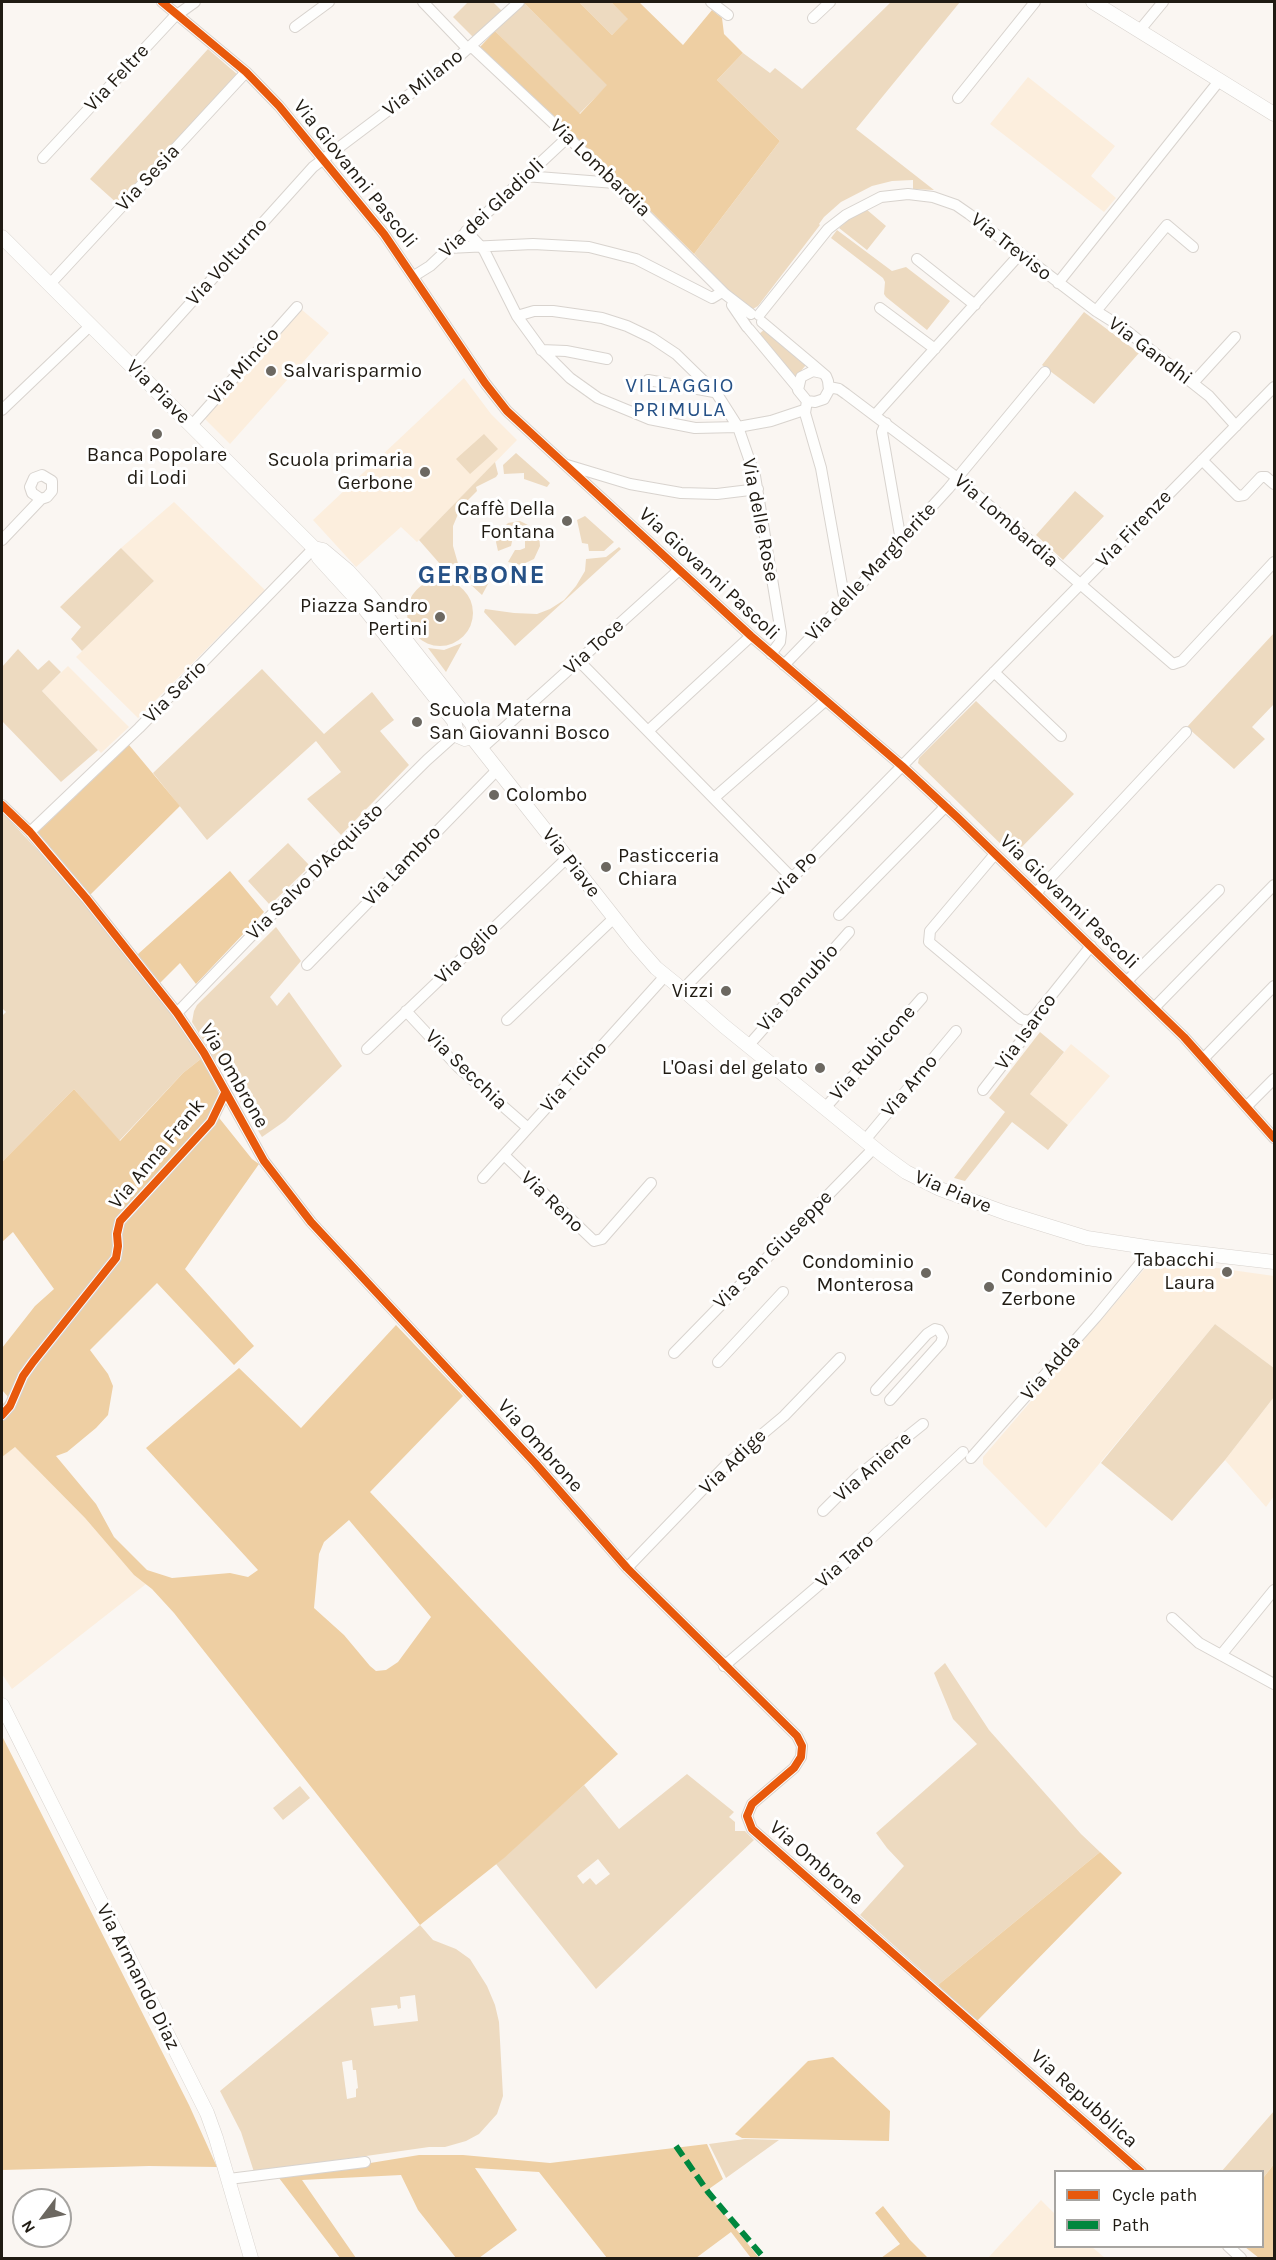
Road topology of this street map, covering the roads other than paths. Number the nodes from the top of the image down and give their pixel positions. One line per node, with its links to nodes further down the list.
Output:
1 (162, 2): 11 (street, Via Giovanni Pascoli)
2 (195, 2): 11 (street, Via Feltre)
3 (329, 2): 14 (street)
4 (423, 2): 16 (street, Via Lombardia)
5 (519, 2): 16 (street, Via Milano)
6 (711, 2): 12 (street)
7 (831, 2): 13 (street)
8 (1035, 2): 19 (street)
9 (1093, 2): 15 (street)
10 (1163, 2): 15 (street)
11 (178, 14): 17 (street, Via Giovanni Pascoli); 22 (street, Via Feltre)
12 (728, 15)
13 (813, 18)
14 (295, 27)
15 (1139, 31): 18 (street)
16 (469, 47): 21 (street, Via Lombardia); 23 (street, Via Milano)
17 (246, 72): 23 (street, Via Giovanni Pascoli); 35 (street, Via Sesia)
18 (1219, 81): 20 (street); 34 (street, Via Treviso)
19 (958, 98)
20 (1275, 114)
21 (568, 136): 24 (street, Via dei Gladioli); 25 (street, Via Lombardia)
22 (43, 158)
23 (323, 159): 33 (street, Via Giovanni Pascoli); 49 (street, Via Volturno)
24 (525, 176): 25 (street); 26 (street, Via dei Gladioli)
25 (615, 183): 36 (street, Via Lombardia)
26 (466, 231): 29 (street, Via dei Gladioli); 30 (street)
27 (2, 238): 35 (street, Via Piave)
28 (1193, 247): 40 (street)
29 (448, 248): 30 (street); 33 (street, Via dei Gladioli)
30 (482, 248): 36 (street); 41 (street)
31 (1020, 254): 34 (street, Via Treviso); 37 (street); 42 (street, Via Treviso)
32 (917, 259): 37 (street)
33 (414, 276): 66 (street, Via Giovanni Pascoli)
34 (1058, 283): 40 (street, Via Gandhi)
35 (50, 284): 43 (street, Via Piave)
36 (723, 293): 42 (street, Via Lombardia); 44 (street, Via Lombardia)
37 (975, 304): 46 (street)
38 (297, 307): 62 (street, Via Mincio)
39 (880, 308): 46 (street)
40 (1096, 312): 53 (street, Via Gandhi)
41 (517, 316): 47 (street); 57 (street, Via delle Rose)
42 (758, 317): 44 (street); 51 (street, Via Lombardia)
43 (91, 325): 49 (street, Via Piave); 59 (street)
44 (748, 328): 56 (street, Via Lombardia)
45 (1235, 336): 53 (street)
46 (935, 349): 60 (street)
47 (542, 350): 48 (street); 64 (street)
48 (607, 359)
49 (133, 367): 62 (street, Via Piave)
50 (1045, 372): 68 (street, Via delle Margherite)
51 (822, 373): 54 (street, Via Lombardia); 56 (street)
52 (648, 380): 57 (street)
53 (1193, 383): 63 (street, Via Gandhi)
54 (829, 387): 58 (street); 60 (street, Via Lombardia)
55 (1275, 387): 63 (street, Via Firenze)
56 (798, 388): 58 (street, Via Lombardia)
57 (714, 392): 64 (street, Via delle Rose)
58 (805, 406): 64 (street); 79 (street, Via Lombardia)
59 (2, 410)
60 (874, 415): 61 (street, Via Lombardia)
61 (886, 423): 68 (street, Via Lombardia); 74 (street)
62 (192, 425): 75 (street, Via Piave)
63 (1236, 426): 65 (street, Via Firenze)
64 (738, 427): 70 (street, Via delle Rose)
65 (1202, 460): 69 (street); 78 (street, Via Firenze)
66 (566, 465): 67 (street); 71 (street, Via Giovanni Pascoli)
67 (611, 477): 70 (street); 71 (street)
68 (956, 477): 74 (street, Via delle Margherite); 78 (street, Via Lombardia)
69 (1275, 484)
70 (758, 489): 81 (street, Via delle Rose)
71 (599, 496): 77 (street, Via Giovanni Pascoli)
72 (41, 499): 73 (street)
73 (2, 540)
74 (901, 541): 79 (street, Via delle Margherite)
75 (314, 548): 86 (street, Via Piave); 96 (street, Via Serio)
76 (1275, 562): 78 (street, Via Lombardia)
77 (679, 570): 80 (street, Via Giovanni Pascoli); 82 (street, Via Toce)
78 (1080, 585): 84 (street, Via Firenze)
79 (845, 602): 83 (street, Via delle Margherite)
80 (752, 636): 81 (street, Via Giovanni Pascoli); 87 (street)
81 (771, 654): 83 (street, Via Giovanni Pascoli)
82 (579, 661): 87 (street); 90 (street, Via Toce)
83 (784, 665): 85 (street, Via Giovanni Pascoli)
84 (994, 672): 89 (street); 91 (street, Via Firenze)
85 (825, 701): 91 (street, Via Giovanni Pascoli); 93 (street)
86 (460, 726): 90 (street, Via Piave); 115 (street, Via Salvo D'Acquisto)
87 (648, 731): 93 (street)
88 (1186, 732): 102 (street)
89 (1061, 736)
90 (482, 748): 92 (street, Via Piave)
91 (902, 766): 95 (street, Via Giovanni Pascoli); 99 (street, Via Po)
92 (498, 770): 98 (street, Via Piave); 107 (street, Via Lambro)
93 (714, 798): 99 (street)
94 (2, 805): 96 (street, Via Ombrone)
95 (945, 806): 97 (street, Via Giovanni Pascoli); 103 (street)
96 (30, 832): 115 (street, Via Ombrone)
97 (995, 854): 102 (street, Via Giovanni Pascoli); 117 (street)
98 (567, 858): 104 (street, Via Piave); 114 (street, Via Oglio)
99 (792, 878): 111 (street, Via Po)
100 (1275, 885): 113 (street)
101 (1219, 890): 109 (street)
102 (1036, 893): 106 (street, Via Giovanni Pascoli)
103 (839, 915)
104 (614, 918): 108 (street, Via Piave); 116 (street)
105 (849, 932): 119 (street, Via Danubio)
106 (1091, 946): 109 (street, Via Giovanni Pascoli); 117 (street, Via Isarco)
107 (307, 965)
108 (665, 976): 111 (street, Via Piave); 127 (street, Via Ticino)
109 (1127, 981): 113 (street, Via Giovanni Pascoli)
110 (1275, 986): 121 (street)
111 (685, 988): 119 (street, Via Piave)
112 (922, 998): 126 (street, Via Rubicone)
113 (1154, 1008): 121 (street, Via Giovanni Pascoli)
114 (406, 1011): 120 (street, Via Oglio); 127 (street, Via Secchia)
115 (177, 1013): 124 (street, Via Ombrone)
116 (507, 1020)
117 (1029, 1021): 123 (street, Via Isarco)
118 (956, 1032): 129 (street, Via Arno)
119 (748, 1046): 126 (street, Via Piave)
120 (368, 1048)
121 (1204, 1058): 125 (street, Via Giovanni Pascoli)
122 (1275, 1079): 125 (street)
123 (983, 1090)
124 (225, 1093): 141 (street, Via Anna Frank); 145 (street, Via Ombrone)
125 (1247, 1106): 128 (street, Via Giovanni Pascoli)
126 (825, 1108): 129 (street, Via Piave)
127 (528, 1128): 130 (street, Via Ticino)
128 (1275, 1137)
129 (869, 1144): 133 (street, Via Piave); 136 (street, Via San Giuseppe)
130 (504, 1155): 131 (street, Via Ticino); 132 (street, Via Reno)
131 (483, 1178)
132 (651, 1182)
133 (1153, 1248): 134 (street, Via Piave); 143 (street, Via Adda)
134 (1275, 1262)
135 (783, 1292): 138 (street)
136 (674, 1353)
137 (840, 1358): 145 (street, Via Adige)
138 (718, 1362)
139 (876, 1390): 140 (street)
140 (890, 1400)
141 (2, 1415)
142 (923, 1424): 144 (street, Via Aniene)
143 (967, 1455): 149 (street, Via Taro)
144 (823, 1511)
145 (627, 1568): 149 (street, Via Ombrone)
146 (1275, 1590): 148 (street)
147 (1172, 1618): 148 (street)
148 (1221, 1655): 150 (street)
149 (724, 1666): 152 (street, Via Ombrone)
150 (1274, 1682)
151 (2, 1705): 155 (street, Via Armando Diaz)
152 (1005, 2050): 154 (street, Via Repubblica)
153 (365, 2162): 155 (street)
154 (1139, 2170)
155 (229, 2179): 157 (street, Via Armando Diaz)
156 (1229, 2248): 158 (street)
157 (251, 2259)
158 (1241, 2259)

